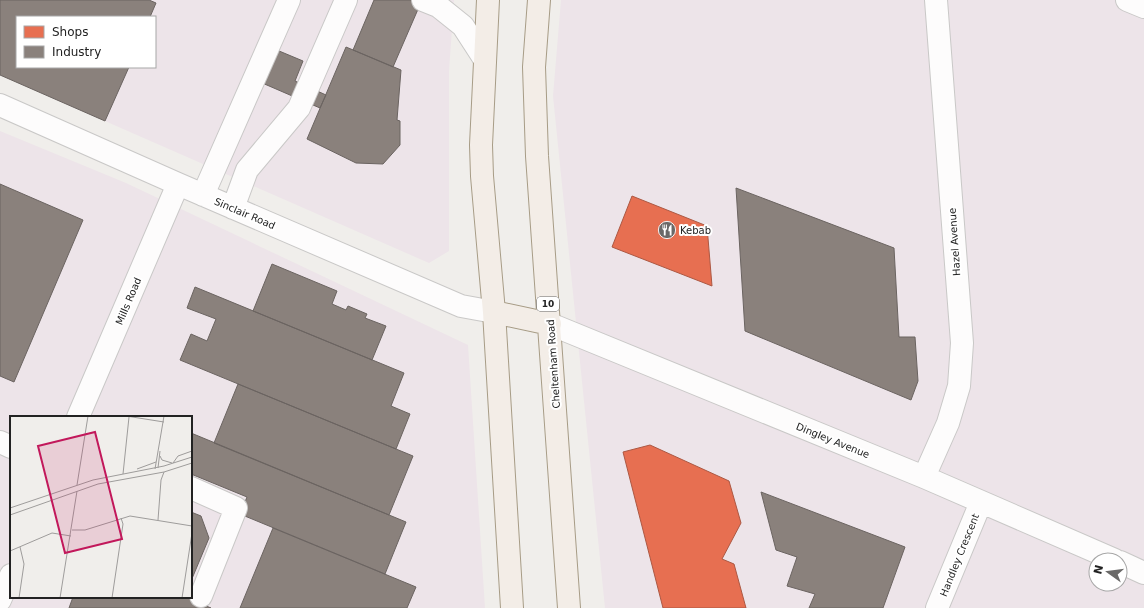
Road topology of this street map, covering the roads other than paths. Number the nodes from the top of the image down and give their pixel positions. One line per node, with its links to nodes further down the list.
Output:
1 (289, 0): 12 (street)
2 (346, 0): 13 (street)
3 (423, 0): 9 (street)
4 (488, 0): 9 (main road)
5 (539, 0): 15 (main road, Cheltenham Road / 10)
6 (936, 0): 19 (street, Hazel Avenue)
7 (1127, 0): 8 (street)
8 (1144, 7)
9 (485, 60): 14 (main road)
10 (0, 105): 11 (street, Sinclair Road)
11 (178, 184): 12 (street, Sinclair Road); 16 (street, Mills Road)
12 (203, 195): 13 (street, Sinclair Road)
13 (233, 208): 14 (street, Sinclair Road)
14 (494, 312): 15 (main road); 28 (main road)
15 (550, 324): 19 (street, Dingley Avenue); 29 (main road, Cheltenham Road / 10)
16 (78, 416)
17 (0, 442): 18 (street)
18 (10, 447)
19 (924, 477): 21 (street, Dingley Avenue)
20 (192, 488): 26 (street)
21 (981, 502): 22 (street, Dingley Avenue); 30 (street, Handley Crescent)
22 (1097, 552)
23 (1128, 566): 24 (street)
24 (1144, 573)
25 (10, 576): 27 (street)
26 (202, 596)
27 (0, 600)
28 (512, 608)
29 (569, 608)
30 (937, 608)

